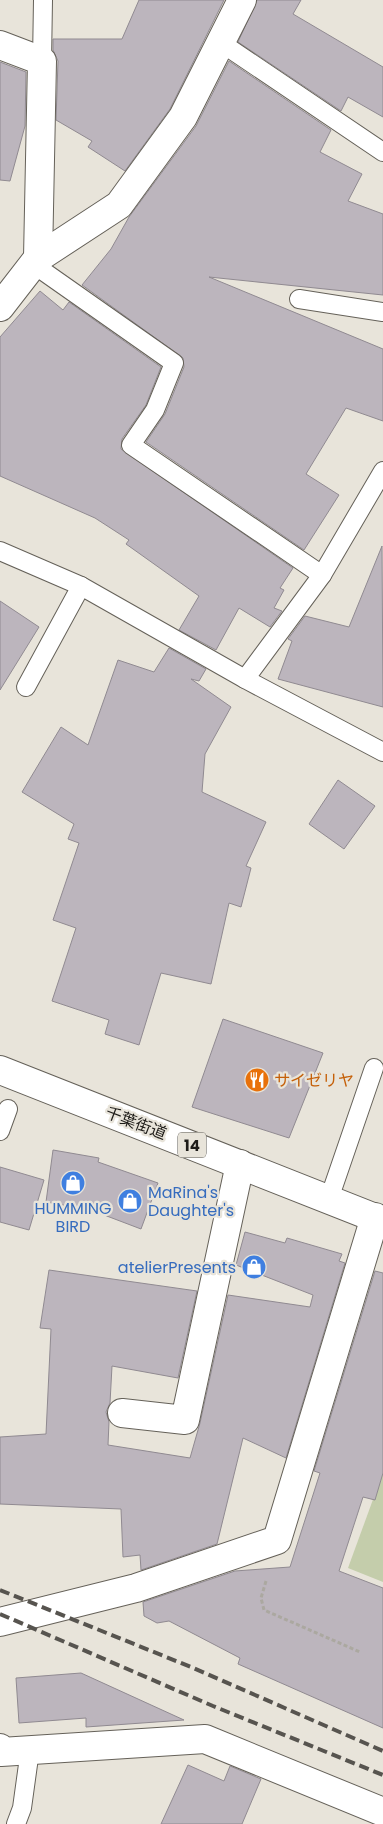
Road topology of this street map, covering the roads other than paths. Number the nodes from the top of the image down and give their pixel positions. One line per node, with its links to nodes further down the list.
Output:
1 (43, 0): 5 (lane)
2 (242, 0): 3 (main road)
3 (220, 42): 6 (lane); 7 (main road)
4 (0, 45): 5 (main road)
5 (42, 61): 7 (main road)
6 (383, 152)
7 (35, 261): 9 (main road); 13 (lane)
8 (299, 299): 10 (lane)
9 (2, 301)
10 (383, 312)
11 (383, 471): 13 (lane)
12 (0, 551): 14 (lane)
13 (322, 575): 15 (lane)
14 (81, 586): 15 (lane); 16 (lane)
15 (245, 679): 17 (lane)
16 (26, 687)
17 (383, 752)
18 (374, 1068): 23 (lane)
19 (0, 1070): 22 (main road, 千葉街道 / 14)
20 (8, 1109): 21 (lane)
21 (0, 1131)
22 (240, 1164): 23 (main road, 千葉街道 / 14); 25 (main road)
23 (329, 1199): 24 (main road, 千葉街道 / 14)
24 (379, 1219): 26 (main road)
25 (122, 1412)
26 (0, 1622)
27 (0, 1748): 28 (main road)
28 (30, 1750): 29 (main road); 30 (lane)
29 (383, 1812)
30 (16, 1824)

